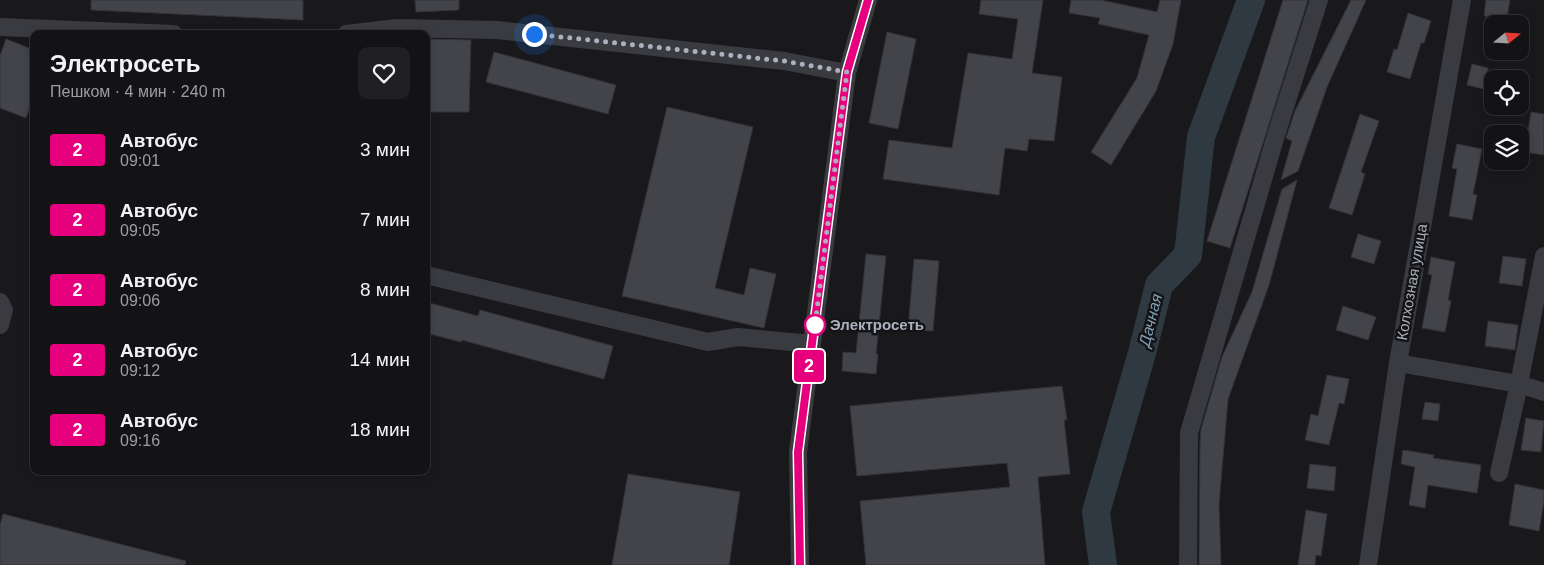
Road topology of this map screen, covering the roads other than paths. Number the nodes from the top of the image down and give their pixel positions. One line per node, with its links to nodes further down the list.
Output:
1 (868, 0): 7 (street)
2 (1319, 0): 18 (street)
3 (1462, 0): 13 (street, Колхозная улица)
4 (0, 27): 5 (street)
5 (75, 30)
6 (380, 30): 7 (street)
7 (847, 72): 12 (street)
8 (1544, 256): 14 (street)
9 (430, 276): 12 (street)
10 (0, 302): 11 (street)
11 (0, 325)
12 (812, 344): 17 (street)
13 (1398, 363): 14 (street); 19 (street, Колхозная улица)
14 (1519, 384): 15 (street); 16 (street)
15 (1544, 392)
16 (1499, 474)
17 (800, 565)
18 (1188, 565)
19 (1368, 565)

